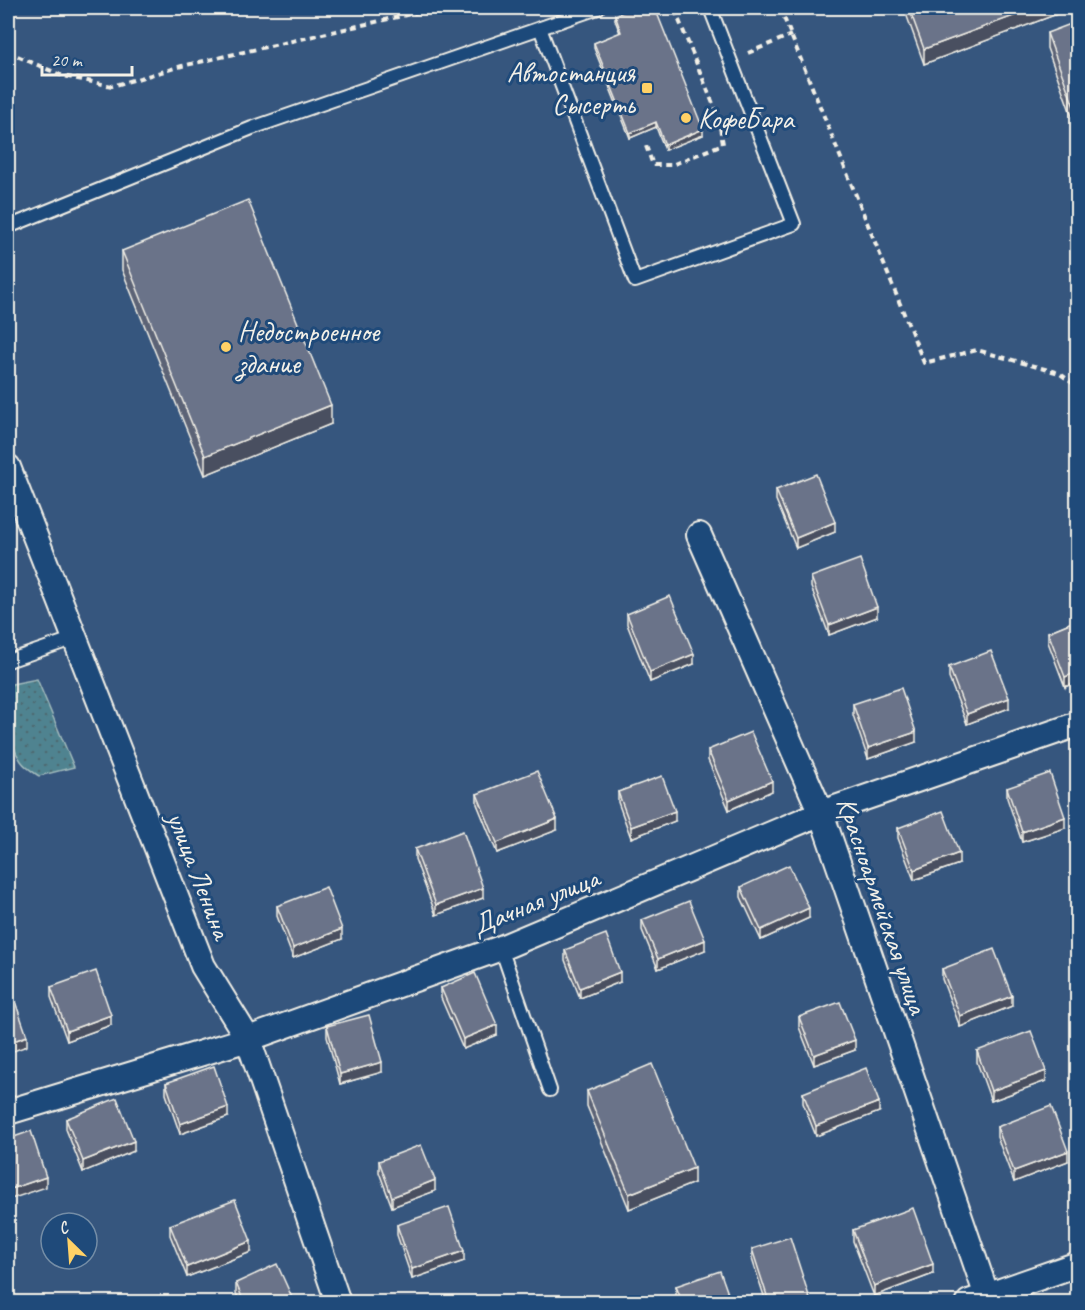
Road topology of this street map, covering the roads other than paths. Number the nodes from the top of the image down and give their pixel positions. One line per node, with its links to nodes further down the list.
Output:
1 (598, 8): 3 (lane)
2 (710, 8): 3 (lane)
3 (540, 28): 4 (lane)
4 (8, 227)
5 (8, 467): 7 (street, улица Ленина)
6 (699, 535): 10 (street, Красноармейская улица)
7 (75, 639): 8 (lane); 12 (street, улица Ленина)
8 (8, 661)
9 (1077, 724): 10 (street, Дачная улица)
10 (822, 813): 11 (street, Дачная улица); 16 (street, Красноармейская улица)
11 (501, 948): 12 (street, Дачная улица); 13 (lane)
12 (248, 1039): 14 (street, Дачная улица); 17 (street, улица Ленина)
13 (550, 1090)
14 (8, 1112)
15 (1077, 1264): 16 (street)
16 (981, 1300)
17 (338, 1302)

